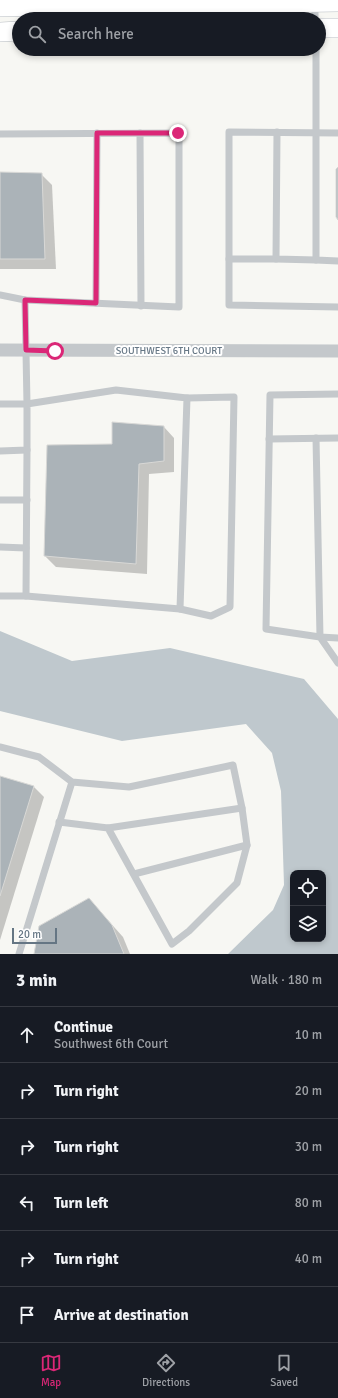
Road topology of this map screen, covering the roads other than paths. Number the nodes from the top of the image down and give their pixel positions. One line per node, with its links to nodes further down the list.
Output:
1 (338, 2): 3 (street)
2 (0, 7): 3 (street)
3 (315, 7)
4 (326, 28): 5 (street)
5 (338, 28)
6 (12, 31): 7 (street)
7 (0, 32)
8 (316, 56): 12 (lane)
9 (276, 132): 12 (lane); 15 (lane); 16 (lane)
10 (97, 133): 11 (lane); 14 (lane); 21 (lane)
11 (140, 133): 22 (lane); 22 (lane)
12 (316, 133): 13 (lane); 17 (lane)
13 (338, 133)
14 (0, 134)
15 (228, 259): 16 (lane); 23 (lane)
16 (276, 259): 17 (lane)
17 (316, 260): 18 (lane)
18 (338, 261)
19 (0, 295): 20 (lane)
20 (25, 300): 21 (lane); 25 (lane)
21 (96, 303): 22 (lane)
22 (141, 306)
23 (338, 307)
24 (0, 350): 25 (street, SOUTHWEST 6TH COURT)
25 (26, 350): 26 (street, SOUTHWEST 6TH COURT); 30 (lane)
26 (338, 351)
27 (338, 394): 33 (lane)
28 (187, 398): 30 (lane); 42 (lane); 42 (lane)
29 (0, 404): 30 (lane)
30 (27, 404): 34 (lane)
31 (316, 438): 32 (lane); 33 (lane); 43 (lane)
32 (338, 438)
33 (269, 439): 43 (lane)
34 (27, 450): 35 (lane); 37 (lane)
35 (0, 451)
36 (0, 500): 37 (lane)
37 (27, 500): 39 (lane)
38 (0, 547): 39 (lane)
39 (26, 548): 41 (lane)
40 (0, 596): 41 (lane)
41 (26, 596): 42 (lane)
42 (180, 609)
43 (320, 638): 44 (lane); 45 (lane)
44 (338, 638)
45 (338, 663)
46 (0, 746): 47 (lane)
47 (72, 782): 48 (lane); 49 (lane)
48 (242, 808): 50 (lane); 51 (lane)
49 (59, 822): 50 (lane); 53 (lane)
50 (108, 828): 52 (lane)
51 (247, 845): 52 (lane); 52 (lane)
52 (134, 874)
53 (18, 954)

